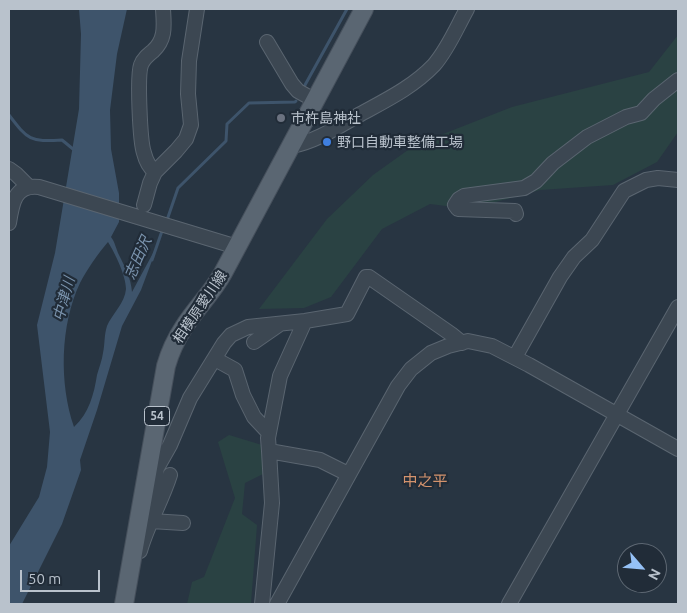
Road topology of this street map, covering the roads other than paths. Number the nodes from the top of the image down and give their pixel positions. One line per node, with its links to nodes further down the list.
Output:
1 (163, 9): 10 (street)
2 (196, 9): 10 (street)
3 (364, 9): 7 (main road, 相模原愛川線 / 54)
4 (468, 9): 8 (street)
5 (267, 42): 7 (street)
6 (678, 80): 14 (street)
7 (316, 101): 8 (main road, 相模原愛川線 / 54)
8 (292, 146): 16 (main road, 相模原愛川線 / 54)
9 (9, 169): 12 (street)
10 (155, 172): 13 (street)
11 (678, 180): 22 (street)
12 (33, 186): 15 (street); 16 (street)
13 (144, 205)
14 (516, 214)
15 (9, 223)
16 (230, 244): 30 (main road, 相模原愛川線 / 54)
17 (678, 307): 24 (street)
18 (306, 321): 19 (street); 21 (street); 25 (street)
19 (280, 324): 20 (street); 23 (street)
20 (254, 342)
21 (462, 343): 22 (street); 28 (street)
22 (515, 357): 24 (street)
23 (215, 358): 25 (street); 30 (street)
24 (617, 414): 26 (street); 37 (street)
25 (269, 433): 27 (street)
26 (678, 450)
27 (269, 451): 28 (street); 35 (street)
28 (348, 474): 36 (street)
29 (170, 475): 31 (street)
30 (142, 498): 33 (main road, 相模原愛川線 / 54)
31 (151, 521): 32 (street); 33 (street)
32 (183, 523)
33 (132, 557): 34 (main road, 相模原愛川線 / 54)
34 (124, 604)
35 (262, 604)
36 (277, 604)
37 (509, 604)

